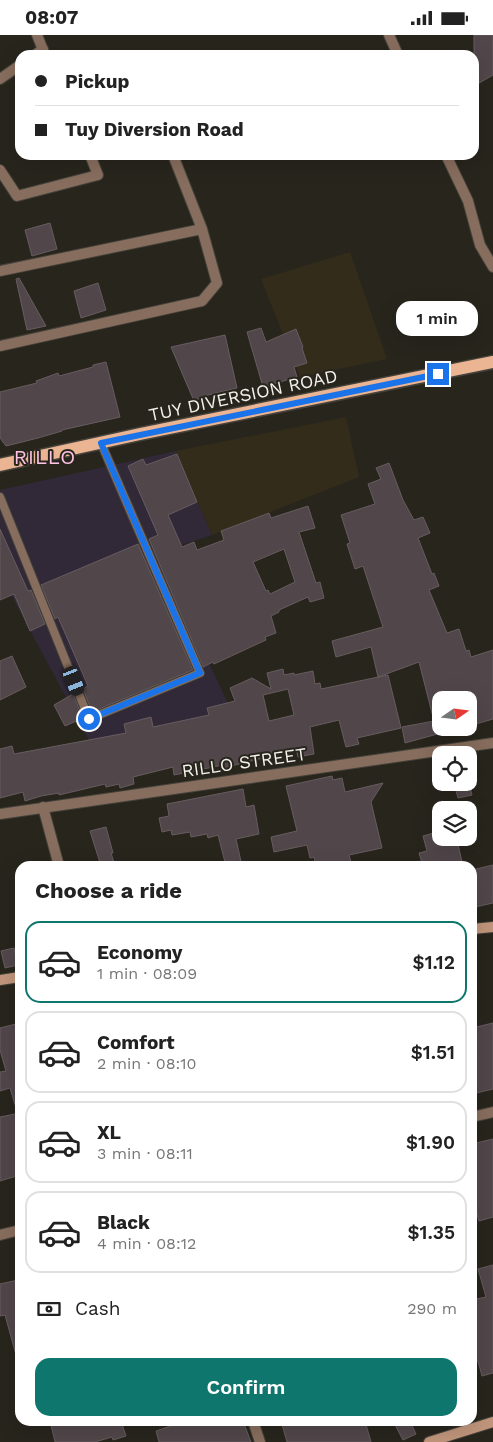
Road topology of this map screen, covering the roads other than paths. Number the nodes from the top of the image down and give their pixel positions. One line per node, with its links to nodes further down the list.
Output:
1 (37, 35): 3 (street)
2 (389, 35): 4 (street)
3 (40, 50)
4 (396, 50)
5 (15, 68): 6 (street)
6 (0, 79)
7 (92, 160): 10 (street)
8 (175, 160): 11 (street)
9 (448, 160): 12 (street)
10 (0, 170)
11 (202, 229): 13 (street); 14 (street)
12 (493, 267)
13 (0, 271)
14 (0, 346)
15 (493, 362): 16 (main road, TUY DIVERSION ROAD)
16 (101, 443): 17 (main road, TUY DIVERSION ROAD); 18 (lane)
17 (0, 465)
18 (0, 497)
19 (493, 743): 20 (street, RILLO STREET)
20 (43, 807): 21 (street, RILLO STREET); 22 (street)
21 (0, 814)
22 (58, 861)
23 (493, 927): 24 (street)
24 (477, 929)
25 (15, 978): 26 (street)
26 (0, 980)
27 (493, 1112): 28 (street)
28 (477, 1116)
29 (15, 1231): 30 (street)
30 (0, 1235)
31 (493, 1422): 34 (street)
32 (255, 1426): 33 (street)
33 (260, 1442)
34 (429, 1442)

